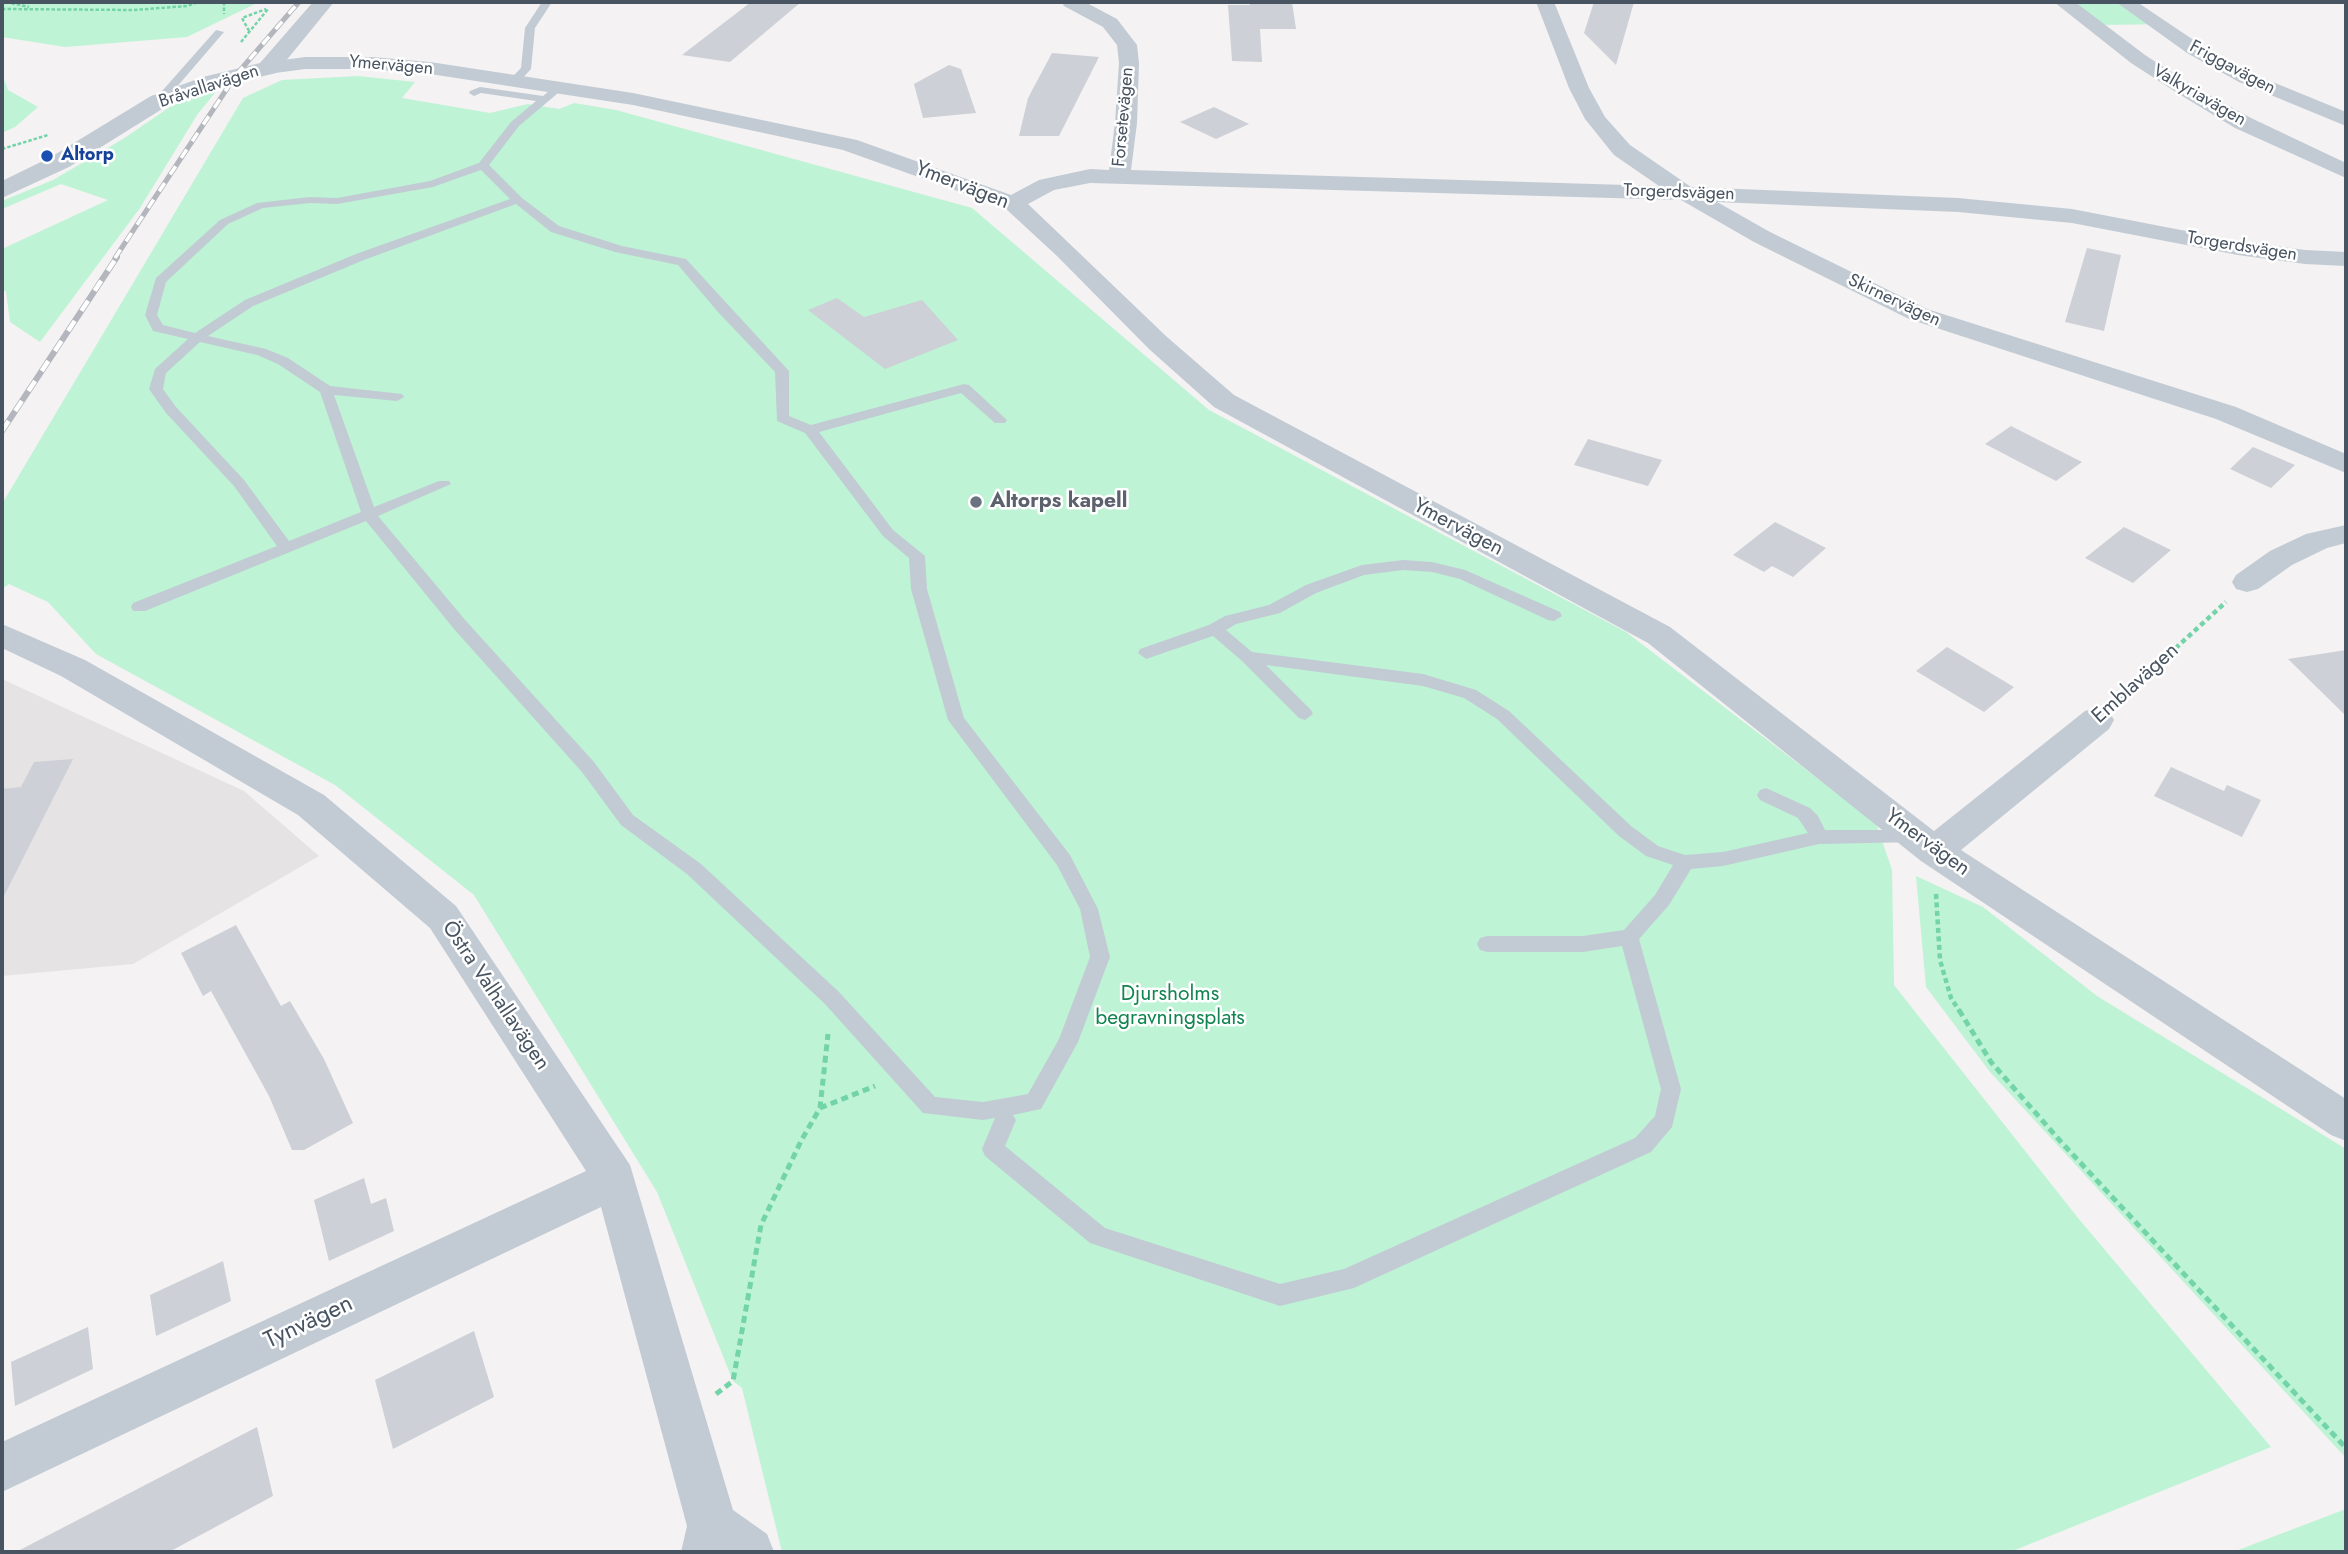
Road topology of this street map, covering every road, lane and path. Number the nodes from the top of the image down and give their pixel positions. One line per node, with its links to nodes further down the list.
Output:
1 (6, 2): 10 (path)
2 (200, 2): 10 (path)
3 (324, 2): 14 (street, Bråvallavägen)
4 (547, 2): 15 (lane)
5 (1071, 2): 22 (street, Forsetevägen)
6 (1545, 2): 24 (street, Skirnervägen)
7 (2063, 2): 21 (street, Valkyriavägen)
8 (2125, 2): 19 (street, Friggavägen)
9 (2, 9): 10 (path)
10 (36, 9)
11 (266, 9): 12 (path)
12 (249, 31)
13 (219, 32): 18 (lane)
14 (268, 68): 15 (street, Ymervägen); 18 (street, Bråvallavägen)
15 (514, 81): 17 (street, Ymervägen)
16 (474, 93): 17 (lane)
17 (551, 94): 20 (lane); 26 (street, Ymervägen)
18 (159, 101): 23 (street, Bråvallavägen)
19 (2346, 120)
20 (483, 165): 25 (lane); 28 (lane)
21 (2346, 171)
22 (1119, 178): 24 (street, Torgerdsvägen); 26 (street, Torgerdsvägen)
23 (2, 191)
24 (1683, 192): 27 (street, Torgerdsvägen); 33 (street, Skirnervägen)
25 (518, 200): 28 (lane); 32 (lane)
26 (1013, 203): 49 (street, Ymervägen)
27 (2346, 259)
28 (196, 338): 29 (lane); 37 (lane)
29 (326, 390): 30 (lane); 35 (lane)
30 (397, 397)
31 (1000, 420): 32 (lane)
32 (810, 430): 54 (lane)
33 (2346, 464)
34 (444, 484): 35 (lane)
35 (369, 515): 37 (lane); 53 (lane)
36 (2346, 534): 38 (street)
37 (286, 547): 39 (lane)
38 (2248, 582): 46 (path, Emblavägen)
39 (139, 607)
40 (1554, 616): 41 (lane)
41 (1215, 629): 43 (lane); 44 (lane)
42 (2, 635): 58 (street, Östra Valhallavägen)
43 (1146, 653)
44 (1248, 657): 45 (lane); 50 (lane)
45 (1305, 714)
46 (2097, 720): 49 (street, Emblavägen)
47 (1766, 794): 48 (lane)
48 (1819, 837): 49 (lane); 50 (lane)
49 (1925, 844): 57 (street, Ymervägen); 60 (path)
50 (1685, 862): 51 (lane)
51 (1629, 937): 52 (lane); 56 (lane)
52 (1487, 944)
53 (832, 998): 54 (lane); 55 (path)
54 (902, 1075): 55 (path)
55 (820, 1108): 59 (path)
56 (1005, 1120)
57 (2346, 1122)
58 (615, 1178): 61 (street, Tynvägen); 62 (street, Östra Valhallavägen)
59 (733, 1381)
60 (2346, 1448)
61 (2, 1468)
62 (723, 1544)

